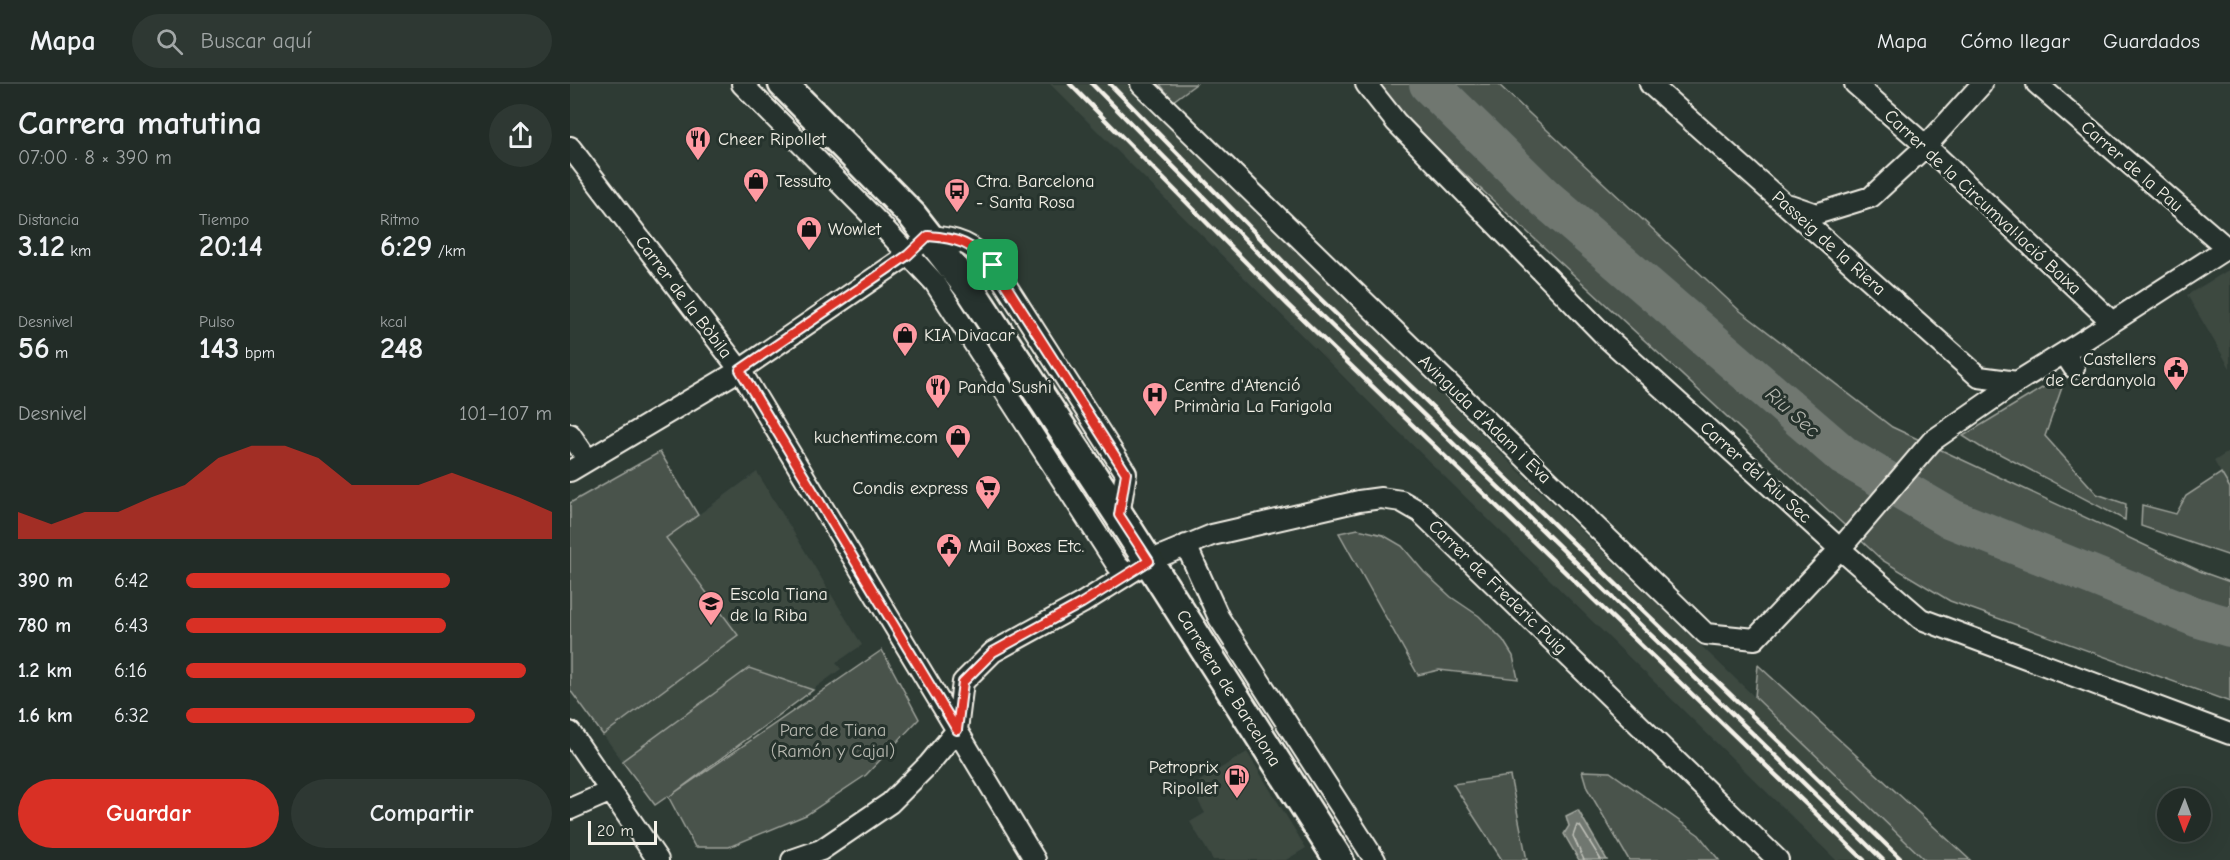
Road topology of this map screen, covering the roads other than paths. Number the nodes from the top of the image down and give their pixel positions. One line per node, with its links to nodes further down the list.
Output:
1 (742, 84): 14 (street, Carretera de Barcelona)
2 (783, 84): 12 (main road, Carretera de Barcelona)
3 (1141, 84): 22 (street, Avinguda d'Adam i Eva)
4 (1366, 84): 22 (street, Carrer del Riu Sec)
5 (1650, 84): 11 (street, Passeig de la Riera)
6 (1855, 84): 9 (street, Carrer de la Circumval·lació Baixa)
7 (1982, 84): 9 (street)
8 (2037, 84): 13 (street, Carrer de la Pau)
9 (1926, 146): 11 (street); 15 (street, Carrer de la Circumval·lació Baixa)
10 (570, 147): 16 (street, Carrer de la Bòbila)
11 (1783, 203): 17 (street, Passeig de la Riera)
12 (928, 236): 14 (street); 23 (main road, Carretera de Barcelona)
13 (2228, 247): 15 (street)
14 (908, 255): 16 (street); 23 (street, Carretera de Barcelona)
15 (2111, 321): 17 (street)
16 (740, 370): 19 (street); 24 (street, Carrer de la Bòbila)
17 (2017, 382): 22 (street)
18 (570, 434): 19 (street)
19 (588, 460): 20 (street)
20 (570, 471)
21 (1186, 545): 23 (street, Carrer de Frederic Puig); 33 (street, Carretera de Barcelona); 34 (street, Carrer de Frederic Puig)
22 (1843, 546): 26 (street, Carrer del Riu Sec)
23 (1138, 568): 24 (street, Carrer de Frederic Puig); 32 (main road, Carretera de Barcelona)
24 (957, 730): 30 (street); 31 (street, Carrer de la Bòbila)
25 (570, 732): 27 (street)
26 (2230, 734)
27 (611, 791): 28 (street); 29 (street)
28 (570, 809)
29 (658, 860)
30 (792, 860)
31 (1035, 860)
32 (1339, 860)
33 (1376, 860)
34 (1778, 860)

